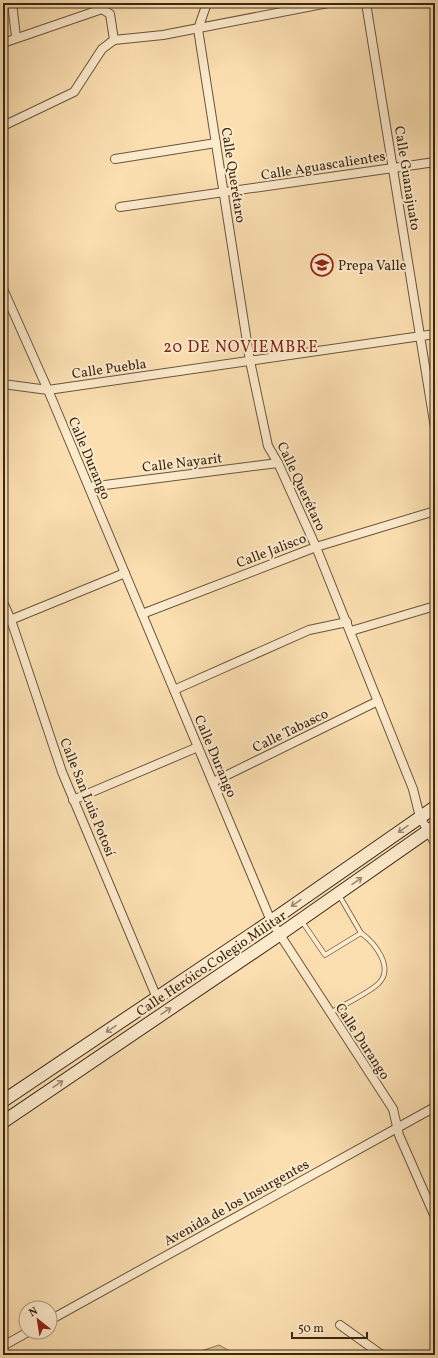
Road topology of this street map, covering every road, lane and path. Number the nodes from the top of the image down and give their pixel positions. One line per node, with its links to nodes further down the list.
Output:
1 (12, 3): 6 (street)
2 (207, 3): 5 (street, Calle Querétaro)
3 (328, 3): 5 (street)
4 (366, 3): 13 (street, Calle Guanajuato)
5 (198, 29): 7 (street); 10 (street, Calle Querétaro)
6 (16, 37): 7 (street); 8 (street)
7 (114, 40): 9 (street)
8 (3, 43)
9 (3, 126)
10 (216, 143): 11 (street); 14 (street, Calle Querétaro)
11 (115, 159)
12 (435, 162): 13 (street, Calle Aguascalientes)
13 (393, 167): 14 (street, Calle Aguascalientes); 18 (street, Calle Guanajuato)
14 (224, 194): 15 (street, Calle Aguascalientes); 19 (street, Calle Querétaro)
15 (120, 207)
16 (3, 289): 21 (street, Calle Durango)
17 (435, 334): 18 (street, Calle Puebla)
18 (420, 336): 19 (street, Calle Puebla); 22 (street, Calle Guanajuato)
19 (250, 361): 21 (street, Calle Puebla); 23 (street, Calle Querétaro)
20 (3, 384): 21 (street, Calle Puebla)
21 (48, 390): 24 (street, Calle Durango)
22 (435, 428)
23 (278, 463): 24 (street, Calle Nayarit); 26 (street, Calle Querétaro)
24 (89, 487): 27 (street, Calle Durango)
25 (435, 510): 26 (street, Calle Jalisco)
26 (316, 547): 30 (street, Calle Jalisco); 32 (street, Calle Querétaro)
27 (125, 573): 30 (street, Calle Durango); 31 (street)
28 (3, 602): 31 (street, Calle San Luis Potosí)
29 (435, 606): 33 (street)
30 (142, 614): 34 (street, Calle Durango)
31 (7, 621): 38 (street, Calle San Luis Potosí)
32 (347, 622): 33 (street, Calle Querétaro); 34 (street)
33 (351, 631): 35 (street, Calle Querétaro)
34 (174, 690): 36 (street, Calle Durango)
35 (378, 700): 37 (street, Calle Tabasco); 40 (street, Calle Querétaro)
36 (198, 747): 37 (street, Calle Durango); 38 (street)
37 (213, 782): 45 (street, Calle Durango)
38 (73, 800): 48 (street, Calle San Luis Potosí)
39 (435, 807): 40 (main road, Calle Heróico Colegio Militar)
40 (420, 817): 41 (street, Calle Querétaro); 45 (main road, Calle Heróico Colegio Militar, one-way to 45)
41 (432, 828): 42 (street, Calle Querétaro); 43 (main road, Calle Heróico Colegio Militar, one-way to 41)
42 (435, 843)
43 (338, 894): 44 (main road, Calle Heróico Colegio Militar); 46 (lane)
44 (301, 920): 46 (lane); 47 (main road, Calle Heróico Colegio Militar)
45 (271, 921): 47 (street, Calle Durango); 48 (main road, Calle Heróico Colegio Militar)
46 (361, 933): 50 (lane)
47 (279, 935): 50 (street, Calle Durango); 51 (main road, Calle Heróico Colegio Militar, one-way to 47)
48 (156, 998): 49 (main road, Calle Heróico Colegio Militar)
49 (138, 1010): 51 (main road); 52 (main road, Calle Heróico Colegio Militar, one-way to 52)
50 (330, 1013): 57 (street, Calle Durango)
51 (146, 1025): 53 (main road, Calle Heróico Colegio Militar, one-way to 51)
52 (32, 1082): 53 (main road); 54 (main road, Calle Heróico Colegio Militar)
53 (40, 1096): 56 (main road, Calle Heróico Colegio Militar)
54 (3, 1102)
55 (435, 1107): 57 (street, Avenida de los Insurgentes)
56 (3, 1122)
57 (397, 1127): 58 (street, Calle Durango); 59 (street, Avenida de los Insurgentes)
58 (435, 1217)
59 (58, 1316)
60 (340, 1325): 63 (street)
61 (18, 1338): 62 (street)
62 (3, 1346)
63 (382, 1355)

